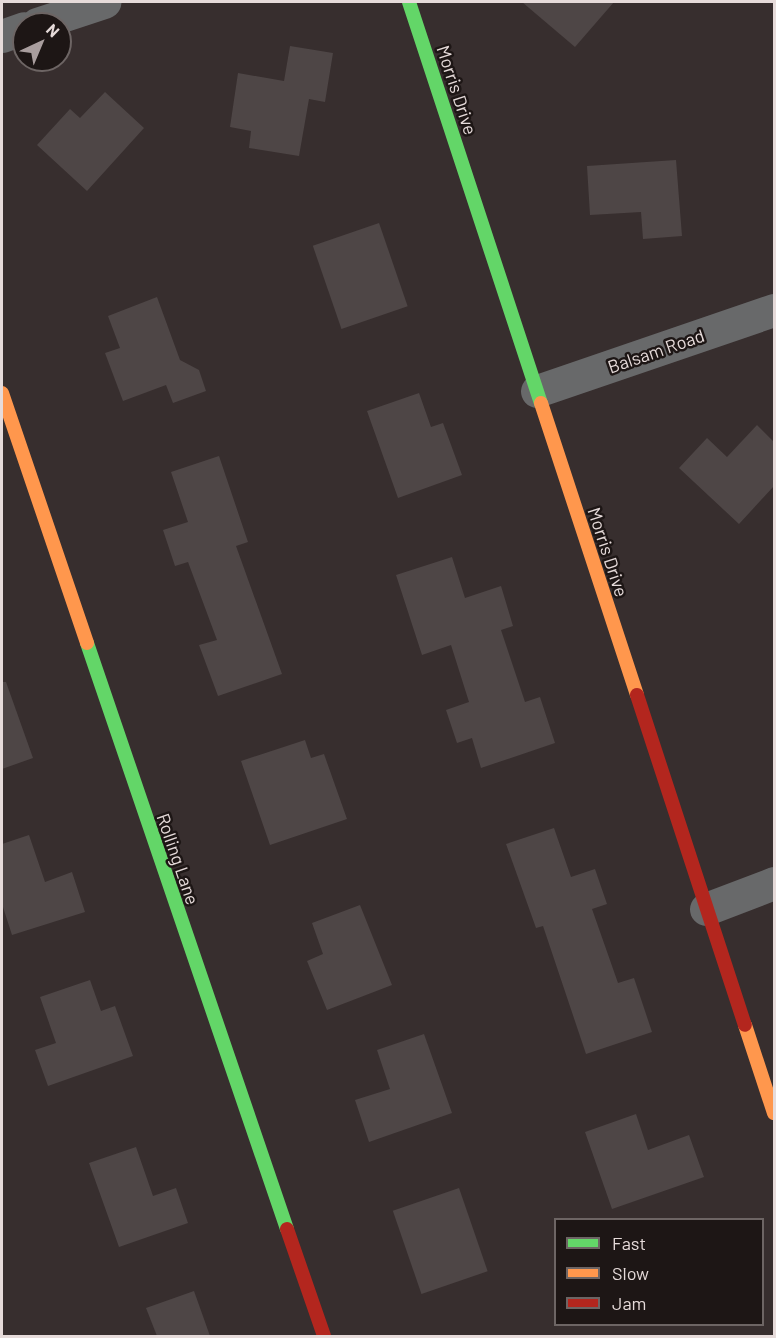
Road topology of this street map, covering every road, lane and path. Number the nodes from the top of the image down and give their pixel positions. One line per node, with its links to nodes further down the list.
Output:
1 (104, 2): 3 (street)
2 (409, 2): 5 (street, Morris Drive)
3 (72, 13)
4 (774, 310): 5 (street, Balsam Road)
5 (537, 391): 8 (street, Morris Drive)
6 (2, 393): 10 (street, Rolling Lane)
7 (774, 883): 8 (street)
8 (706, 909): 9 (street, Morris Drive)
9 (774, 1113)
10 (324, 1336)

